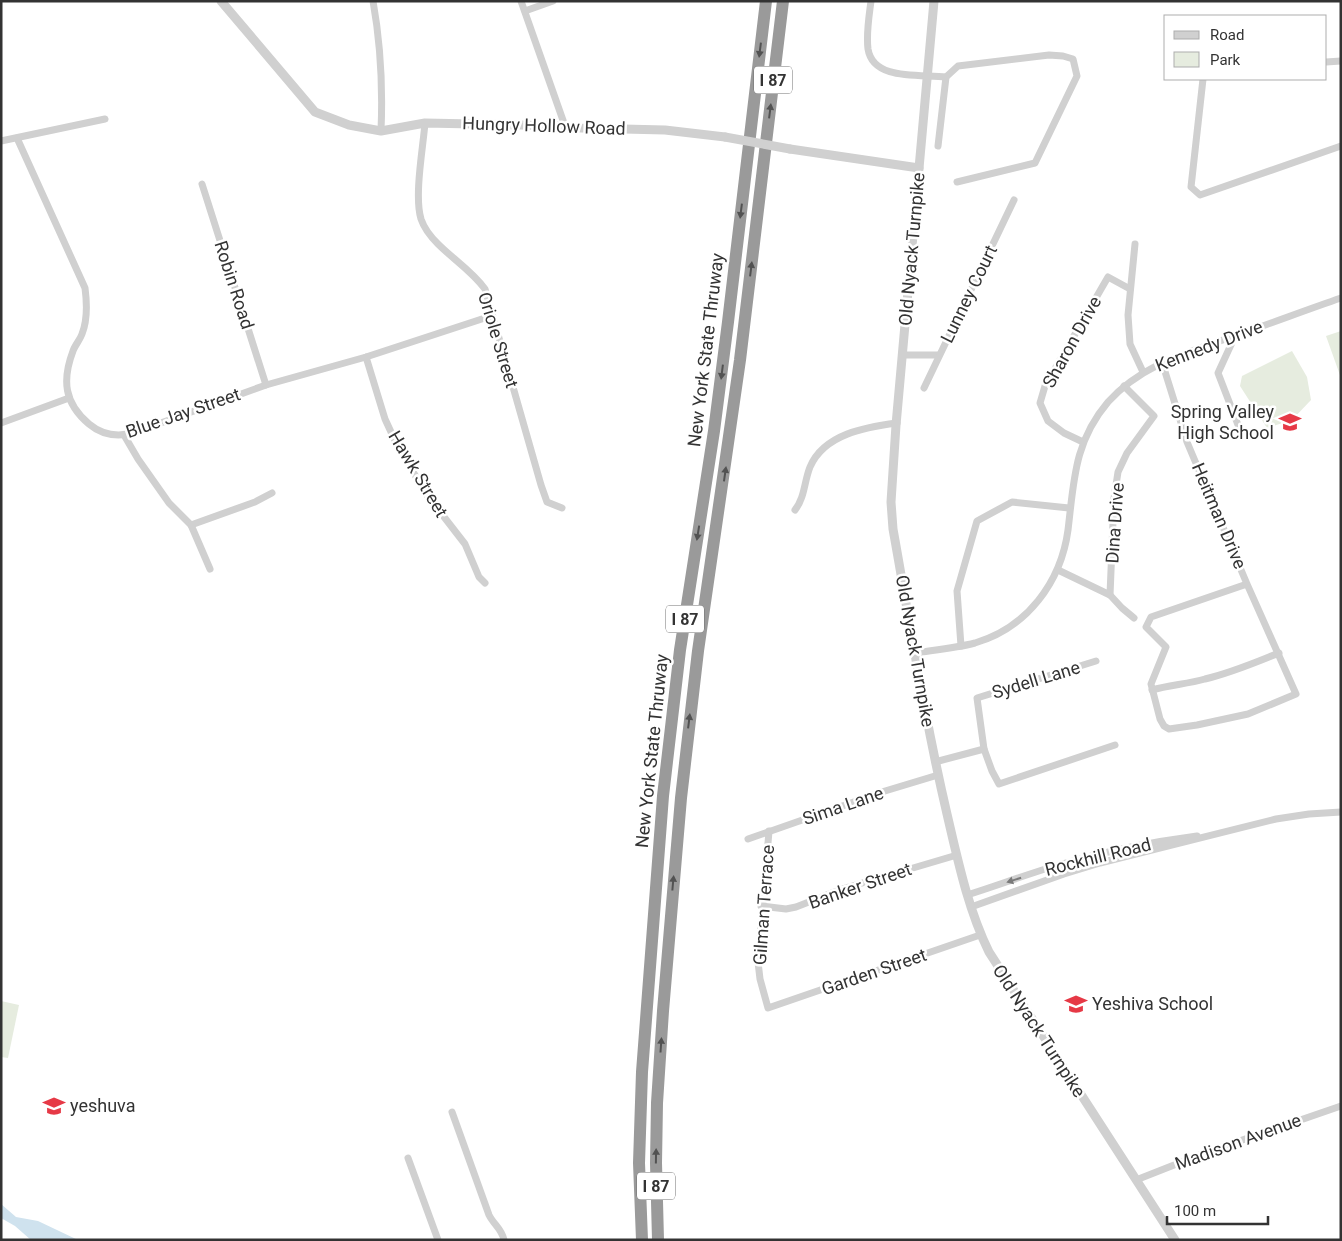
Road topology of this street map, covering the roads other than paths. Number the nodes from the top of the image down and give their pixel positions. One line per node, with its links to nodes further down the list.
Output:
1 (221, 1): 18 (street, Hungry Hollow Road)
2 (373, 1): 18 (street)
3 (521, 1): 9 (street)
4 (553, 1): 9 (street)
5 (766, 1): 82 (highway, New York State Thruway / I 87, one-way to 82)
6 (783, 1): 83 (highway, New York State Thruway / I 87, one-way to 6)
7 (871, 1): 12 (street)
8 (934, 1): 12 (street, Old Nyack Turnpike)
9 (525, 11): 17 (street)
10 (1327, 62): 11 (street)
11 (1341, 62)
12 (927, 75): 13 (street); 23 (street, Old Nyack Turnpike)
13 (946, 77): 21 (street); 24 (street)
14 (1203, 80): 22 (street)
15 (105, 119): 19 (street)
16 (425, 123): 17 (street, Hungry Hollow Road); 18 (street, Hungry Hollow Road); 30 (street, Oriole Street)
17 (565, 126): 23 (street, Hungry Hollow Road, bridge)
18 (381, 131)
19 (17, 138): 20 (street); 40 (street, Blue Jay Street)
20 (1, 141)
21 (938, 146)
22 (1341, 146)
23 (919, 168): 32 (street, Old Nyack Turnpike)
24 (957, 182)
25 (202, 184): 37 (street, Robin Road)
26 (1014, 200): 33 (street, Lunney Court)
27 (1135, 244): 28 (street)
28 (1130, 289): 36 (street); 45 (street, Sharon Drive)
29 (1341, 298): 31 (street, Kennedy Drive)
30 (491, 316): 34 (street, Blue Jay Street); 47 (street, Oriole Street)
31 (1235, 336): 35 (street, Kennedy Drive); 43 (street)
32 (903, 355): 33 (street); 42 (street, Old Nyack Turnpike)
33 (939, 356): 39 (street, Lunney Court)
34 (366, 357): 37 (street, Blue Jay Street); 53 (street, Hawk Street)
35 (1162, 362): 36 (street, Kennedy Drive); 54 (street, Heitman Drive)
36 (1143, 372): 38 (street, Kennedy Drive)
37 (266, 385): 44 (street, Blue Jay Street)
38 (1124, 386): 45 (street, Kennedy Drive); 55 (street, Dina Drive)
39 (924, 388)
40 (69, 398): 41 (street); 44 (street, Blue Jay Street)
41 (1, 423)
42 (897, 423): 49 (street); 58 (street, Old Nyack Turnpike)
43 (1240, 430)
44 (124, 435): 50 (street)
45 (1083, 442): 48 (street, Kennedy Drive)
46 (272, 493): 50 (street)
47 (562, 508)
48 (1069, 508): 52 (street, Kennedy Drive); 57 (street)
49 (795, 510)
50 (191, 524): 51 (street)
51 (210, 569)
52 (1058, 570): 55 (street, Dina Drive); 57 (street, Kennedy Drive)
53 (485, 583)
54 (1247, 584): 59 (street, Heitman Drive); 61 (street, Heitman Drive)
55 (1110, 595): 56 (street)
56 (1134, 618)
57 (961, 646): 58 (street, Kennedy Drive)
58 (915, 653): 64 (street, Old Nyack Turnpike)
59 (1279, 653): 61 (street); 61 (street, Heitman Drive)
60 (1096, 662): 63 (street, Sydell Lane)
61 (1152, 690)
62 (1115, 746): 63 (street)
63 (984, 749): 64 (street)
64 (936, 762): 65 (street, Old Nyack Turnpike)
65 (938, 775): 67 (street, Sima Lane); 70 (street, Old Nyack Turnpike)
66 (1341, 812): 68 (street, Rockhill Road)
67 (769, 831): 69 (street, Sima Lane); 72 (street, Gilman Terrace)
68 (1232, 831): 71 (street, Rockhill Road, one-way to 71); 73 (street, Rockhill Road)
69 (748, 839)
70 (957, 855): 71 (street, Old Nyack Turnpike); 72 (street, Banker Street)
71 (968, 895): 73 (street, Old Nyack Turnpike)
72 (761, 906): 75 (street, Gilman Terrace)
73 (971, 907): 74 (street, Old Nyack Turnpike)
74 (980, 935): 75 (street, Garden Street); 79 (street, Old Nyack Turnpike)
75 (768, 1008)
76 (1341, 1106): 79 (street, Madison Avenue)
77 (452, 1112): 81 (street)
78 (408, 1158): 80 (street)
79 (1136, 1180): 84 (street, Old Nyack Turnpike)
80 (438, 1240)
81 (504, 1240)
82 (642, 1240)
83 (658, 1240)
84 (1175, 1240)

